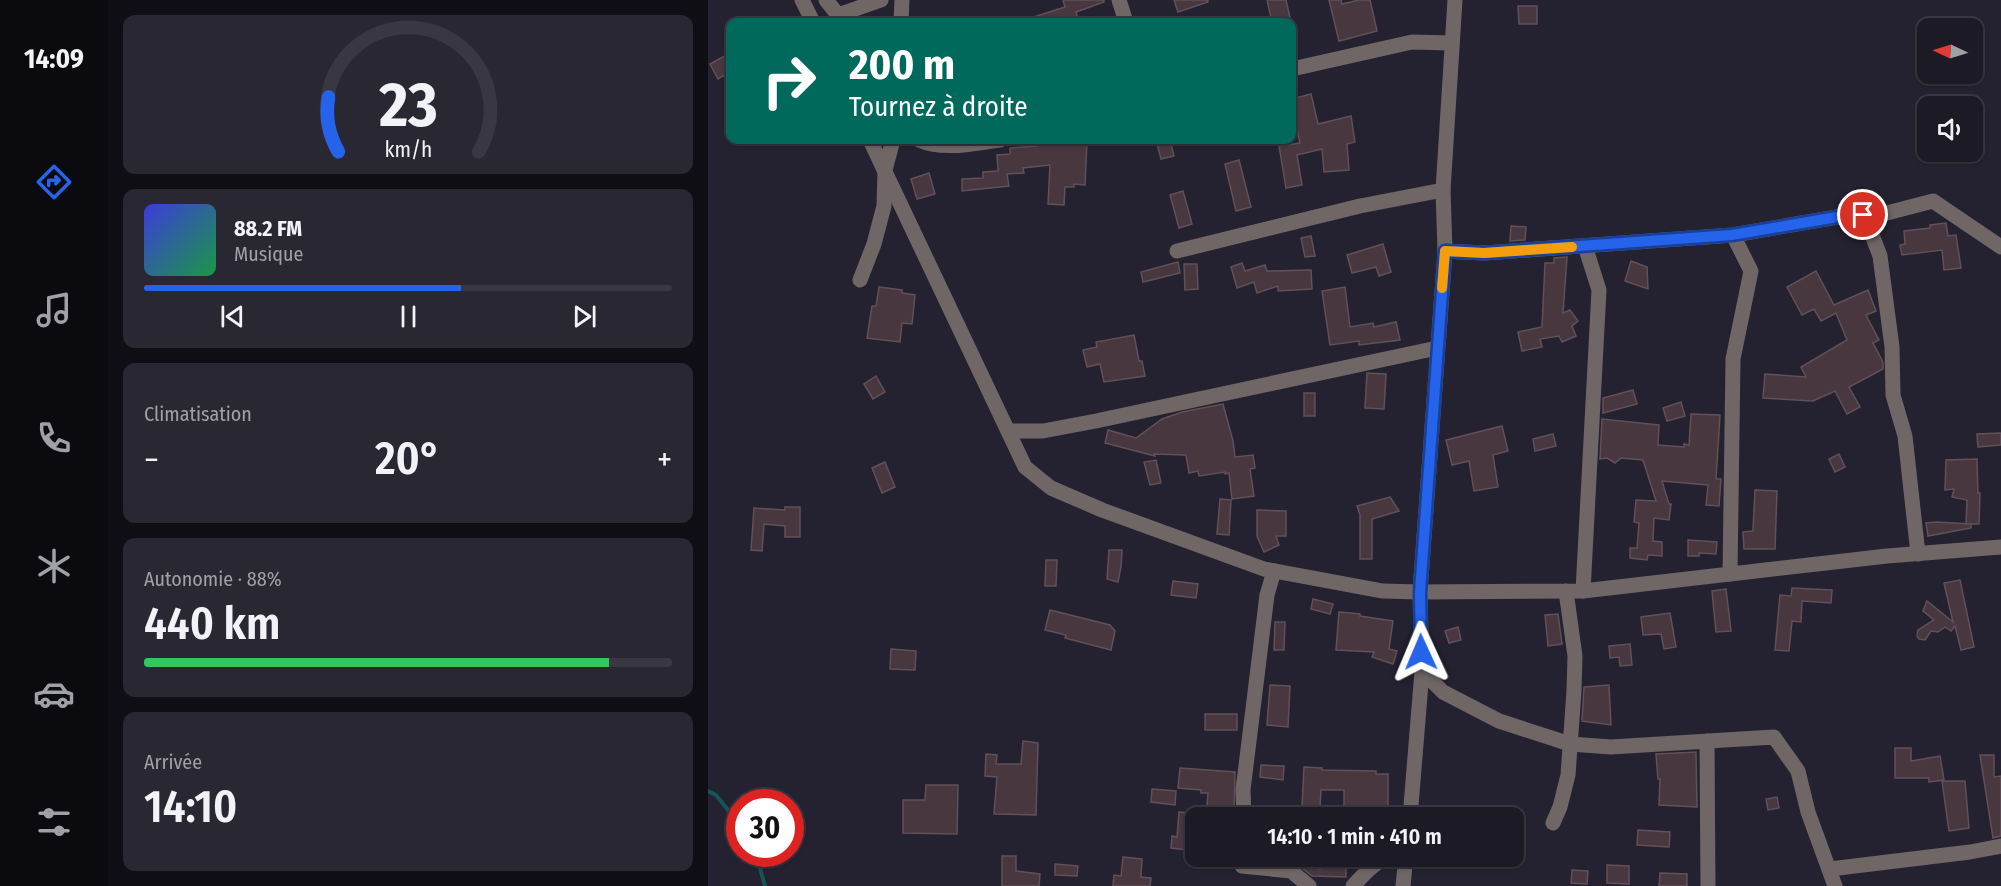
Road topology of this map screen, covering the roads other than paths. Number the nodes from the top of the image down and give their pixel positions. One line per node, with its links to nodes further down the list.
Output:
1 (802, 0): 7 (street)
2 (826, 0): 3 (street)
3 (881, 0)
4 (902, 0): 8 (street)
5 (1119, 0): 9 (street)
6 (1455, 0): 10 (street)
7 (811, 18)
8 (901, 18)
9 (1125, 18)
10 (1452, 42): 11 (street); 17 (street)
11 (1296, 68)
12 (872, 144): 16 (street)
13 (892, 144): 16 (street)
14 (928, 144): 15 (street)
15 (966, 144)
16 (885, 170): 24 (street); 26 (street)
17 (1443, 190): 22 (street); 23 (street)
18 (1843, 216): 19 (street); 21 (street); 28 (street)
19 (1732, 235): 20 (street); 30 (street)
20 (1585, 246): 23 (street); 32 (street)
21 (2001, 246)
22 (1177, 251)
23 (1445, 251): 25 (street)
24 (860, 280)
25 (1437, 348): 26 (street); 33 (street)
26 (1008, 431): 29 (street)
27 (2001, 547): 28 (street)
28 (1918, 554): 30 (street)
29 (1274, 572): 33 (street); 37 (street)
30 (1730, 574): 32 (street)
31 (1566, 591): 32 (street); 33 (street); 36 (street)
32 (1583, 591)
33 (1420, 592): 34 (street)
34 (1422, 671): 36 (street); 38 (street)
35 (1707, 741): 36 (street); 44 (street); 48 (street)
36 (1570, 744): 39 (street)
37 (1244, 807)
38 (1411, 807)
39 (1553, 823)
40 (2001, 846): 44 (street)
41 (1252, 867): 45 (street)
42 (1372, 867): 46 (street)
43 (1405, 867): 47 (street)
44 (1830, 868): 49 (street)
45 (1309, 886)
46 (1353, 886)
47 (1403, 886)
48 (1708, 886)
49 (1835, 886)

